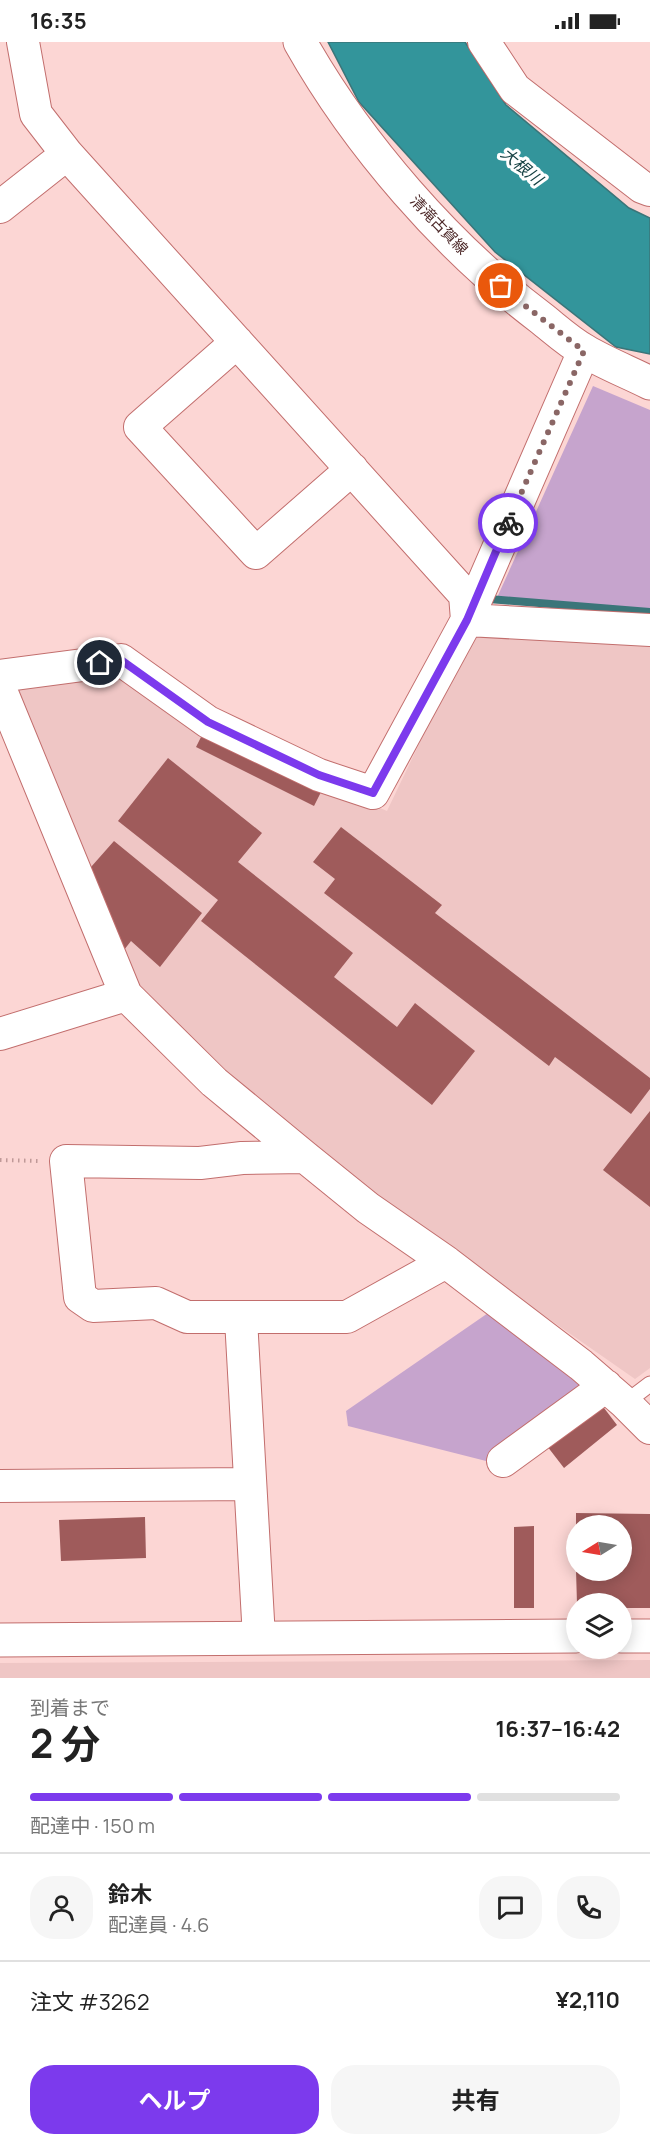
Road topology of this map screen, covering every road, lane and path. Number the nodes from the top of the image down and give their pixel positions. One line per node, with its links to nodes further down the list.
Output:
1 (23, 42): 4 (street)
2 (300, 42): 8 (street, 清滝古賀線)
3 (484, 42): 5 (street)
4 (67, 154): 6 (street); 7 (street)
5 (650, 190)
6 (0, 207)
7 (237, 342): 10 (street); 10 (street)
8 (584, 351): 9 (street, 清滝古賀線); 11 (street)
9 (650, 383)
10 (352, 469): 11 (street)
11 (467, 620): 12 (street); 13 (street)
12 (650, 630)
13 (0, 676)
14 (0, 688): 15 (street)
15 (126, 995): 16 (street); 17 (street)
16 (0, 1034)
17 (305, 1157): 19 (street); 20 (street)
18 (0, 1160): 19 (path)
19 (66, 1161): 21 (street)
20 (446, 1263): 21 (street); 23 (street)
21 (241, 1318): 26 (street)
22 (650, 1384): 23 (lane)
23 (616, 1395): 24 (street); 25 (street)
24 (650, 1428)
25 (502, 1461)
26 (249, 1484): 27 (street); 31 (street)
27 (0, 1486)
28 (566, 1636): 31 (street)
29 (632, 1636): 30 (street)
30 (650, 1636)
31 (259, 1638): 32 (street)
32 (0, 1640)

